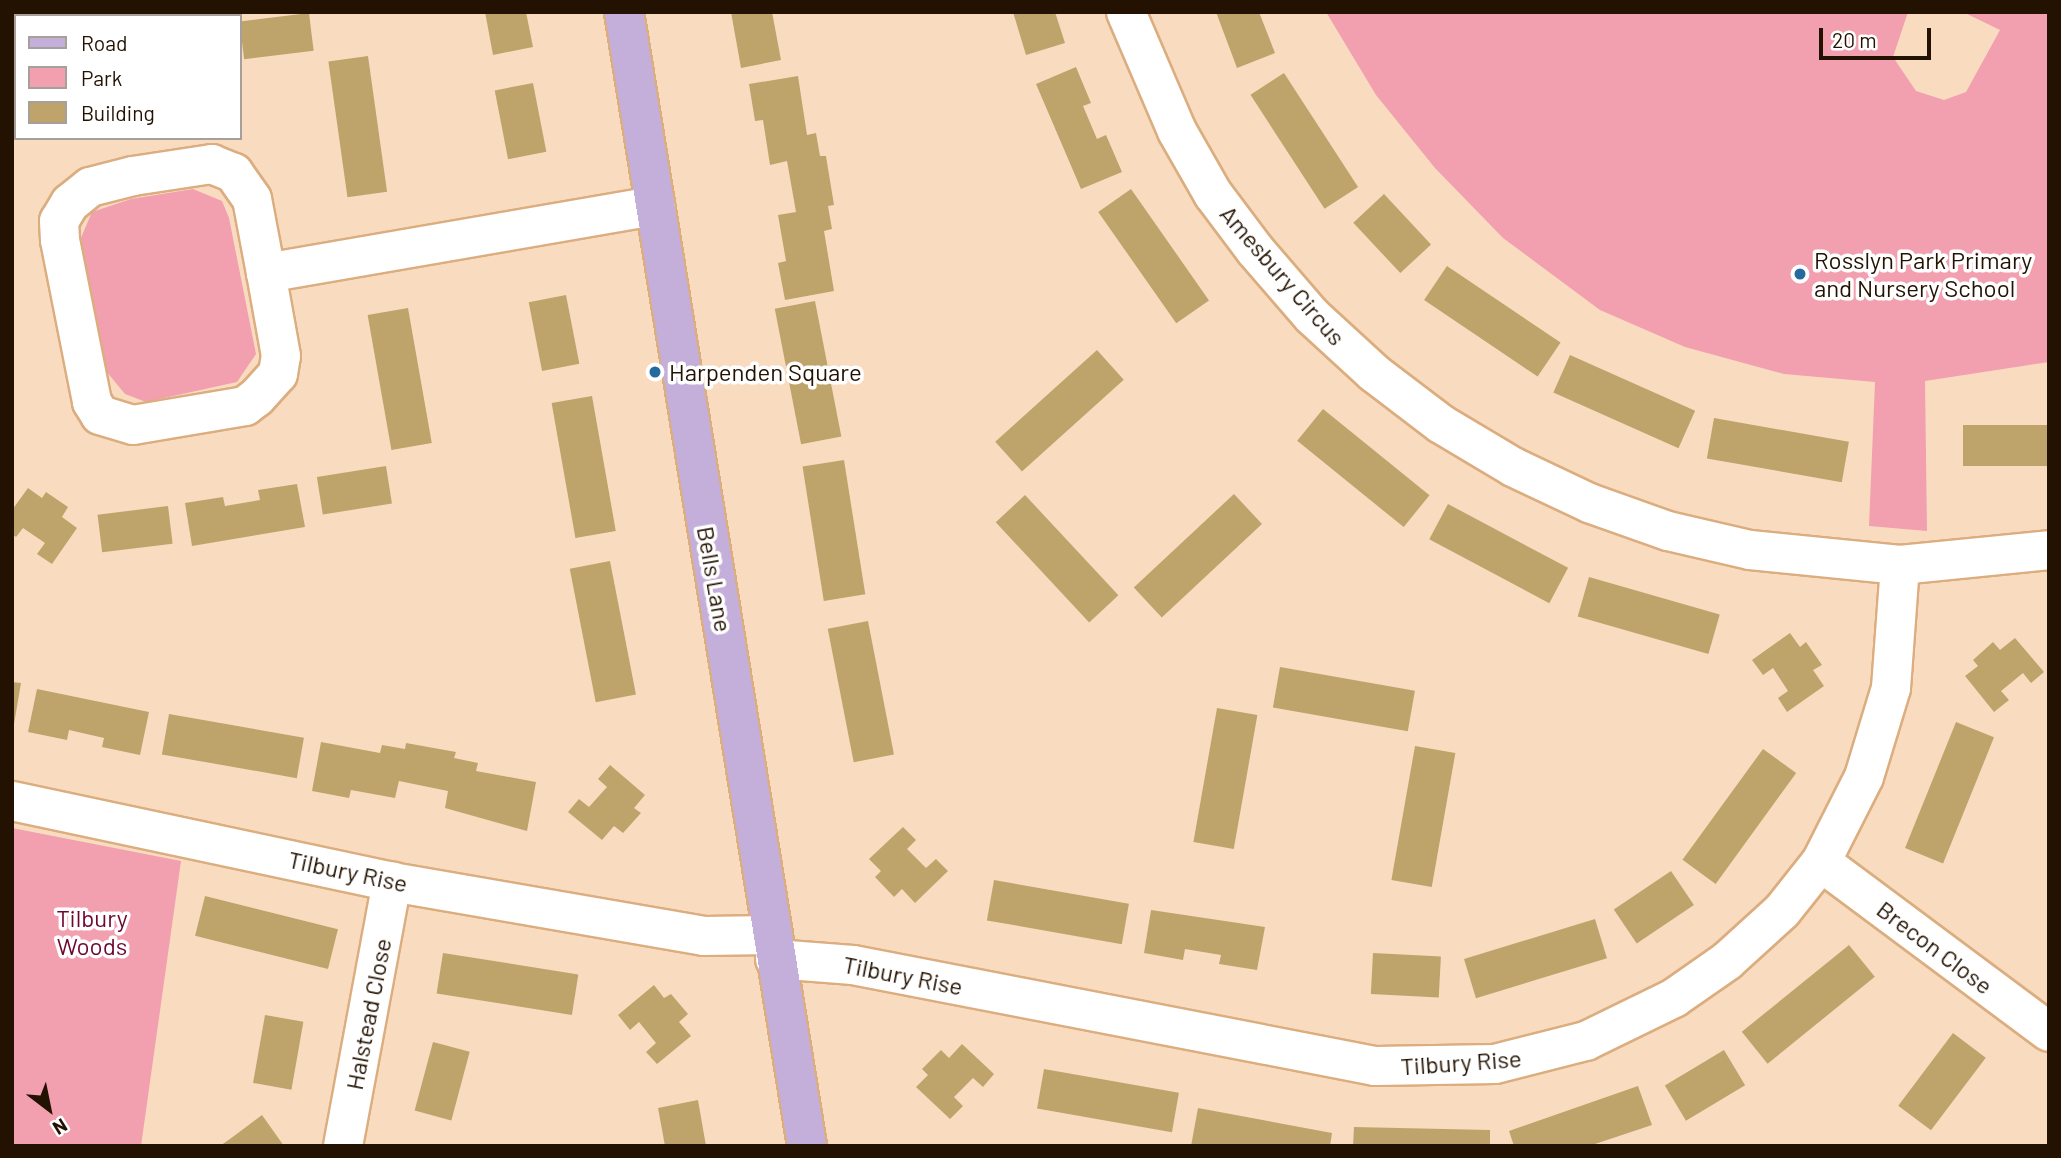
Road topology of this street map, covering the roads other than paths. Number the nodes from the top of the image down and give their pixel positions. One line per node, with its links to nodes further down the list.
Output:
1 (624, 12): 3 (main road, Bells Lane)
2 (1126, 12): 6 (street, Amesbury Circus)
3 (655, 206): 4 (street); 10 (main road, Bells Lane)
4 (266, 273): 4 (street)
5 (2049, 550): 6 (street, Amesbury Circus)
6 (1900, 565): 8 (street, Tilbury Rise)
7 (12, 801): 9 (street, Tilbury Rise)
8 (1821, 862): 10 (street, Tilbury Rise); 11 (street, Brecon Close)
9 (392, 882): 10 (street, Tilbury Rise); 12 (street, Halstead Close)
10 (772, 947): 13 (main road, Bells Lane)
11 (2049, 1032)
12 (343, 1146)
13 (807, 1146)

